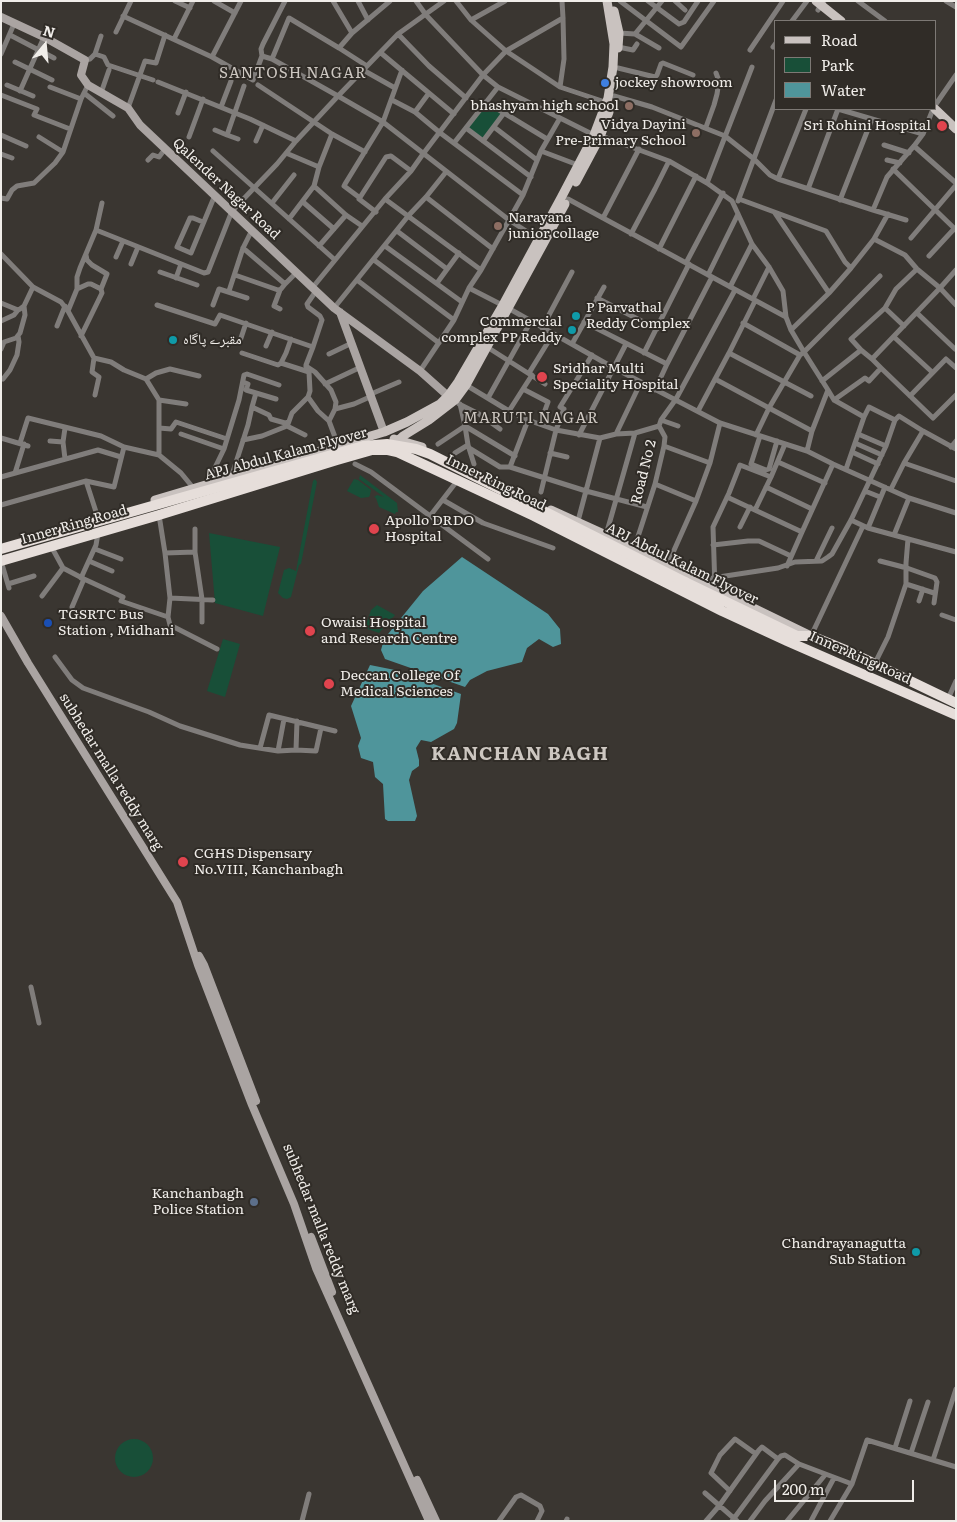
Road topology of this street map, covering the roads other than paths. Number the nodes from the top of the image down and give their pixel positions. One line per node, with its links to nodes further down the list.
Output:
1 (131, 1): 34 (street)
2 (175, 1): 29 (street)
3 (193, 1): 29 (street)
4 (214, 1): 32 (street)
5 (241, 1): 32 (street)
6 (285, 1): 45 (street)
7 (333, 1): 47 (street)
8 (358, 1): 37 (street)
9 (416, 1): 33 (street)
10 (444, 1): 33 (street)
11 (456, 1): 38 (street)
12 (505, 1): 38 (street)
13 (562, 1): 35 (street)
14 (607, 1): 106 (main road)
15 (612, 1): 48 (main road)
16 (620, 1): 43 (street)
17 (648, 1): 30 (street)
18 (662, 1): 30 (street)
19 (675, 1): 31 (street)
20 (698, 1): 30 (street)
21 (714, 1): 43 (street)
22 (783, 1): 62 (street)
23 (808, 1): 27 (main road); 39 (street)
24 (858, 1): 42 (street)
25 (946, 1): 28 (street)
26 (388, 2): 37 (street)
27 (820, 4): 40 (main road); 41 (main road)
28 (956, 7)
29 (190, 8): 56 (street)
30 (657, 8): 43 (street)
31 (685, 10)
32 (235, 13): 68 (street)
33 (426, 14): 50 (street); 80 (street)
34 (123, 16): 46 (street); 52 (street)
35 (564, 18): 63 (street); 92 (street)
36 (2, 19): 44 (main road)
37 (368, 20): 47 (street)
38 (472, 20): 63 (street)
39 (793, 20)
40 (831, 20)
41 (840, 20)
42 (884, 20)
43 (646, 21): 51 (street)
44 (14, 24): 53 (street); 55 (main road)
45 (272, 29): 49 (street); 67 (street)
46 (116, 32)
47 (352, 33): 59 (street)
48 (619, 33): 51 (street); 58 (main road)
49 (283, 34): 59 (street); 71 (street)
50 (398, 34): 64 (street); 102 (street)
51 (635, 34): 60 (street)
52 (165, 35): 56 (street); 83 (street)
53 (10, 36): 61 (street); 65 (street)
54 (101, 36): 66 (street)
55 (44, 38): 61 (street); 70 (main road)
56 (174, 40): 68 (street)
57 (637, 44): 58 (street)
58 (618, 47): 74 (main road)
59 (339, 48): 73 (street)
60 (659, 48)
61 (39, 50): 69 (street); 76 (street)
62 (750, 50)
63 (506, 51): 80 (street); 92 (street)
64 (380, 53): 73 (street); 78 (street)
65 (1, 54)
66 (95, 54): 70 (street); 83 (street)
67 (262, 56): 68 (street); 71 (street)
68 (212, 57)
69 (54, 58)
70 (85, 60): 87 (main road)
71 (272, 60): 101 (street)
72 (15, 62): 76 (street)
73 (365, 68): 93 (street); 101 (street)
74 (618, 68): 81 (street); 106 (main road)
75 (752, 68): 142 (street)
76 (30, 69): 84 (street); 94 (street)
77 (109, 70): 97 (street)
78 (402, 70): 93 (street); 98 (street)
79 (716, 73): 131 (street)
80 (483, 75): 91 (street); 102 (street)
81 (693, 75)
82 (956, 75): 108 (street)
83 (140, 76): 95 (street); 112 (street)
84 (52, 80)
85 (231, 81): 111 (street)
86 (7, 85): 94 (street)
87 (88, 85): 96 (street); 97 (main road, Qalender Nagar Road)
88 (258, 85): 126 (street)
89 (244, 86): 120 (street)
90 (50, 87): 103 (street)
91 (498, 87): 107 (street); 124 (street)
92 (560, 87): 106 (street)
93 (395, 88): 105 (street)
94 (20, 91): 100 (street)
95 (186, 92): 104 (street); 119 (street)
96 (84, 93): 103 (street); 123 (street)
97 (101, 93): 112 (main road, Qalender Nagar Road)
98 (429, 93): 118 (street); 122 (street)
99 (1, 94): 133 (street)
100 (33, 96)
101 (338, 96): 126 (street); 127 (street)
102 (466, 98): 122 (street)
103 (81, 99): 133 (street)
104 (203, 99): 111 (street); 144 (street)
105 (392, 100): 118 (street); 127 (street)
106 (611, 100): 131 (street); 141 (main road)
107 (486, 102): 121 (street); 132 (street)
108 (937, 103)
109 (774, 105): 165 (street)
110 (937, 105): 128 (main road)
111 (221, 107): 120 (street)
112 (128, 108): 154 (main road, Qalender Nagar Road)
113 (806, 110): 179 (street)
114 (838, 110): 184 (street)
115 (841, 110): 125 (street)
116 (934, 110): 139 (street)
117 (935, 110): 134 (main road)
118 (415, 112): 136 (street)
119 (178, 113)
120 (236, 113): 129 (street); 137 (street)
121 (504, 113): 130 (street); 146 (street)
122 (454, 114): 136 (street)
123 (113, 116)
124 (560, 118): 141 (street); 146 (street)
125 (872, 119): 139 (street); 194 (street)
126 (314, 122): 138 (street); 148 (street)
127 (383, 122): 159 (street); 163 (street)
128 (956, 122)
129 (263, 125): 147 (street); 148 (street)
130 (494, 127): 149 (street); 167 (street)
131 (706, 127): 142 (street)
132 (466, 128): 149 (street); 150 (street)
133 (70, 129): 158 (street)
134 (956, 129)
135 (215, 130): 137 (street)
136 (439, 132): 150 (street); 163 (street)
137 (227, 134): 145 (street)
138 (332, 134): 159 (street); 172 (street)
139 (924, 134): 153 (street)
140 (1, 135): 152 (street)
141 (597, 136): 155 (street); 171 (main road); 192 (main road)
142 (725, 136): 165 (street); 180 (street)
143 (39, 137): 158 (street)
144 (189, 137)
145 (238, 138)
146 (547, 139): 156 (street)
147 (256, 141)
148 (296, 141): 160 (street)
149 (483, 141): 178 (street)
150 (454, 143): 187 (street)
151 (884, 145): 161 (street)
152 (26, 146)
153 (914, 146): 161 (street); 181 (street)
154 (166, 149): 166 (street); 186 (main road, Qalender Nagar Road)
155 (639, 149): 169 (street); 209 (street)
156 (541, 150): 167 (street); 171 (street)
157 (213, 151): 183 (street)
158 (63, 152): 189 (street)
159 (365, 152): 190 (street)
160 (286, 153): 172 (street); 183 (street)
161 (909, 153): 170 (street)
162 (1, 154): 164 (street)
163 (423, 154): 174 (street); 175 (street)
164 (12, 158)
165 (754, 159): 179 (street); 193 (street)
166 (148, 160)
167 (538, 160): 178 (street)
168 (887, 160): 170 (street)
169 (669, 161): 177 (street); 219 (street)
170 (900, 163): 173 (street)
171 (578, 165): 223 (main road)
172 (320, 167): 182 (street)
173 (893, 169): 199 (street); 200 (street)
174 (411, 171): 190 (street); 191 (street)
175 (446, 172): 188 (street); 210 (street)
176 (294, 175): 197 (street)
177 (696, 176): 180 (street); 230 (street)
178 (531, 177): 187 (street)
179 (778, 179): 184 (street)
180 (707, 183): 185 (street)
181 (956, 184): 199 (street)
182 (314, 186): 195 (street); 206 (street)
183 (255, 188): 197 (street); 201 (street)
184 (808, 189): 194 (street)
185 (723, 193): 198 (street); 238 (street)
186 (215, 195): 201 (main road, Qalender Nagar Road); 212 (street)
187 (523, 195): 210 (street)
188 (426, 197): 207 (street); 229 (street)
189 (1, 198)
190 (360, 198): 202 (street)
191 (385, 199): 202 (street); 207 (street)
192 (568, 199): 209 (street); 223 (main road)
193 (739, 199): 198 (street); 203 (street)
194 (840, 200): 200 (street)
195 (302, 202): 208 (street); 214 (street)
196 (102, 203): 215 (street)
197 (272, 204): 208 (street)
198 (735, 206): 204 (street)
199 (934, 209): 217 (street); 220 (street)
200 (873, 210): 205 (street)
201 (232, 211): 216 (main road, Qalender Nagar Road); 240 (street)
202 (376, 212): 213 (street)
203 (774, 212): 242 (street); 268 (street)
204 (738, 214): 224 (street); 251 (street)
205 (888, 214): 211 (street); 221 (street)
206 (346, 215): 213 (street); 214 (street)
207 (409, 215): 218 (street); 232 (street)
208 (289, 218): 225 (street)
209 (603, 218): 219 (street)
210 (509, 220): 223 (street); 229 (street)
211 (906, 220)
212 (203, 222): 212 (street)
213 (362, 226): 236 (street)
214 (334, 229): 225 (street)
215 (96, 230): 222 (street); 233 (street)
216 (252, 230): 228 (street); 248 (main road, Qalender Nagar Road)
217 (955, 230): 234 (street)
218 (397, 232): 226 (street); 243 (street)
219 (631, 234): 230 (street)
220 (911, 238)
221 (874, 239): 242 (street); 244 (street)
222 (123, 241): 227 (street); 235 (street)
223 (542, 241): 277 (main road)
224 (752, 244): 241 (street); 264 (street)
225 (319, 246): 236 (street)
226 (385, 246): 237 (street); 255 (street)
227 (138, 247): 239 (street); 240 (street)
228 (243, 248): 250 (street); 256 (street)
229 (493, 249): 245 (street)
230 (659, 249): 238 (street)
231 (1, 254): 258 (street)
232 (459, 254): 243 (street); 245 (street)
233 (86, 255): 262 (street); 265 (street)
234 (929, 256)
235 (116, 257)
236 (335, 260): 263 (street)
237 (374, 260): 254 (street); 286 (street)
238 (687, 263): 251 (street); 295 (street)
239 (131, 264)
240 (181, 264): 253 (street)
241 (769, 268): 271 (street); 285 (street)
242 (851, 268): 268 (street)
243 (448, 269): 255 (street)
244 (917, 269): 261 (street); 279 (street)
245 (481, 270): 259 (street)
246 (956, 270): 261 (street)
247 (160, 272): 253 (street)
248 (296, 272): 256 (street); 263 (main road, Qalender Nagar Road)
249 (572, 272): 294 (street)
250 (235, 275): 266 (street); 267 (street)
251 (710, 276): 264 (street); 325 (street)
252 (880, 276): 318 (street)
253 (176, 278): 257 (street)
254 (357, 280): 283 (street); 305 (street)
255 (437, 283): 272 (street)
256 (285, 284): 266 (street)
257 (197, 286)
258 (33, 287): 276 (street); 280 (street)
259 (469, 288): 272 (street); 277 (street)
260 (604, 288): 270 (street)
261 (940, 288): 278 (street); 284 (street)
262 (101, 289): 265 (street); 300 (street)
263 (314, 289): 283 (main road, Qalender Nagar Road); 309 (street)
264 (732, 289): 271 (street); 360 (street)
265 (77, 290): 280 (street)
266 (280, 290): 281 (street)
267 (229, 291): 269 (street); 275 (street)
268 (829, 293): 296 (street)
269 (247, 298)
270 (597, 298): 289 (street); 295 (street)
271 (754, 300): 285 (street); 291 (street)
272 (462, 302): 286 (street)
273 (1, 303): 282 (street)
274 (157, 304): 290 (street)
275 (213, 304)
276 (24, 306): 282 (street); 299 (street)
277 (506, 306): 288 (street); 310 (main road); 362 (main road)
278 (956, 306)
279 (885, 308): 293 (street); 313 (street)
280 (66, 309): 292 (street); 300 (street)
281 (280, 309)
282 (18, 310): 287 (street)
283 (337, 310): 304 (main road, Qalender Nagar Road); 331 (main road)
284 (917, 313): 293 (street); 312 (street)
285 (786, 317): 296 (street)
286 (454, 320): 305 (street)
287 (1, 321)
288 (531, 321): 294 (street); 323 (street)
289 (584, 322): 306 (street); 307 (street)
290 (246, 323): 297 (street); 303 (street)
291 (744, 323): 316 (street); 318 (street)
292 (57, 326)
293 (904, 326): 301 (street)
294 (542, 328): 298 (street)
295 (657, 329): 315 (street)
296 (791, 330): 318 (street)
297 (272, 332): 302 (street); 308 (street)
298 (553, 334): 306 (street); 334 (street)
299 (18, 336): 311 (street); 336 (street)
300 (81, 336): 320 (street)
301 (894, 336): 321 (street); 333 (street)
302 (291, 339): 309 (street); 324 (street)
303 (240, 341)
304 (352, 343): 317 (street); 327 (main road, Qalender Nagar Road)
305 (439, 343): 331 (street)
306 (572, 344): 319 (street)
307 (626, 344): 315 (street); 328 (street)
308 (266, 346)
309 (314, 347): 326 (street)
310 (487, 347): 323 (street); 347 (main road)
311 (1, 349)
312 (955, 349): 322 (street)
313 (861, 350): 321 (street); 339 (street)
314 (242, 353): 324 (street)
315 (644, 353): 325 (street)
316 (730, 353): 338 (street); 343 (street)
317 (329, 354)
318 (802, 354): 339 (street); 343 (street)
319 (592, 355): 328 (street); 367 (street)
320 (94, 358): 337 (street); 352 (street)
321 (872, 359): 329 (street)
322 (946, 359): 330 (street); 333 (street)
323 (510, 361): 334 (street); 359 (street)
324 (281, 363): 332 (street)
325 (667, 364): 349 (street)
326 (306, 366): 332 (street); 344 (street)
327 (361, 366): 344 (street); 353 (main road, Qalender Nagar Road)
328 (614, 368): 342 (street); 396 (street)
329 (881, 368): 356 (street); 363 (street)
330 (956, 368)
331 (420, 371): 362 (main road)
332 (309, 372): 357 (street)
333 (932, 372): 356 (street)
334 (530, 374): 345 (street); 348 (street)
335 (198, 376): 337 (street)
336 (3, 379)
337 (146, 379): 361 (street)
338 (715, 380): 368 (street); 371 (street)
339 (822, 381): 350 (street)
340 (243, 382): 346 (street); 351 (street); 400 (street)
341 (399, 382): 353 (street)
342 (641, 382): 349 (street); 393 (street)
343 (784, 382): 355 (street); 368 (street)
344 (325, 384): 369 (street)
345 (545, 384)
346 (279, 385)
347 (466, 385): 359 (street, Road No 2); 362 (main road)
348 (523, 389): 364 (street); 370 (street)
349 (655, 390): 360 (street)
350 (828, 390): 363 (street); 389 (street)
351 (256, 392): 358 (street); 366 (street)
352 (95, 395)
353 (372, 395): 369 (street); 388 (main road, Qalender Nagar Road)
354 (956, 395): 356 (street)
355 (811, 396)
356 (910, 396)
357 (308, 397): 377 (street); 379 (street)
358 (276, 398)
359 (488, 398): 370 (street, Road No 2)
360 (676, 399): 371 (street); 375 (street)
361 (159, 400): 365 (street); 385 (street)
362 (454, 400): 373 (main road); 381 (street); 386 (street); 388 (main road, Inner Ring Road)
363 (834, 400): 372 (street)
364 (548, 402): 367 (street); 380 (street)
365 (186, 404)
366 (252, 407): 379 (street); 401 (street)
367 (560, 407): 387 (street)
368 (769, 408): 389 (street); 397 (street)
369 (335, 409): 377 (street)
370 (509, 411): 374 (street, Road No 2)
371 (698, 411): 378 (street)
372 (864, 417): 376 (street); 394 (street)
373 (429, 420): 402 (main road); 412 (main road)
374 (528, 420): 380 (street, Road No 2); 426 (street)
375 (661, 420): 382 (street); 383 (street)
376 (895, 420): 390 (street); 414 (street)
377 (328, 421): 411 (street)
378 (720, 423): 397 (street); 432 (street)
379 (288, 424): 395 (street); 401 (street)
380 (540, 424): 387 (street, Road No 2)
381 (465, 426): 408 (street); 416 (street); 426 (street)
382 (659, 426): 391 (street, Road No 2); 413 (street, Road No 2)
383 (678, 426)
384 (65, 428): 405 (street); 410 (street); 415 (street)
385 (159, 428): 400 (street); 424 (street)
386 (500, 429)
387 (556, 430): 396 (street, Road No 2); 423 (street)
388 (386, 431): 402 (main road); 411 (main road, Inner Ring Road)
389 (812, 431): 420 (street)
390 (923, 431): 417 (street); 433 (street)
391 (635, 433): 393 (street, Road No 2); 462 (street)
392 (181, 434): 418 (street)
393 (616, 434): 399 (street, Road No 2)
394 (858, 434): 407 (street); 414 (street)
395 (305, 435)
396 (580, 435): 399 (street, Road No 2)
397 (758, 437): 406 (street); 406 (street)
398 (1, 438): 410 (street)
399 (600, 438): 455 (street)
400 (227, 440): 418 (street)
401 (243, 440): 442 (street)
402 (397, 440): 412 (main road, Inner Ring Road); 419 (main road)
403 (50, 441): 405 (street)
404 (956, 441): 417 (street)
405 (63, 442): 429 (street)
406 (776, 443): 409 (street)
407 (855, 443): 421 (street); 425 (street)
408 (438, 444)
409 (785, 444): 420 (street); 430 (street)
410 (24, 445): 439 (street)
411 (338, 445): 442 (main road, Inner Ring Road)
412 (420, 446): 467 (main road, Inner Ring Road)
413 (664, 446): 432 (street); 448 (street, Road No 2)
414 (886, 446): 425 (street)
415 (124, 447): 424 (street); 427 (street)
416 (468, 447): 422 (street); 434 (street); 437 (street)
417 (953, 448)
418 (224, 449): 450 (street)
419 (388, 450): 431 (highway, Inner Ring Road); 444 (highway, Inner Ring Road)
420 (807, 451): 435 (street)
421 (852, 452): 436 (street); 438 (street)
422 (455, 453)
423 (550, 453): 428 (street); 443 (street)
424 (159, 455): 452 (street)
425 (882, 455): 436 (street)
426 (515, 456): 437 (street)
427 (121, 457): 429 (street); 446 (street)
428 (567, 457)
429 (65, 459): 439 (street)
430 (778, 462): 441 (street); 449 (street)
431 (354, 463): 464 (highway, Inner Ring Road); 472 (street)
432 (710, 463): 463 (street)
433 (904, 463): 447 (street); 454 (street)
434 (474, 464)
435 (833, 464): 438 (street); 449 (street)
436 (878, 464): 445 (street)
437 (510, 468): 443 (street)
438 (846, 469): 445 (street)
439 (16, 473): 440 (street)
440 (1, 477)
441 (771, 477): 453 (street); 458 (street)
442 (231, 478): 450 (main road, Inner Ring Road)
443 (544, 478): 455 (street); 457 (street)
444 (458, 480): 461 (street); 475 (highway, Inner Ring Road)
445 (870, 480): 451 (street); 456 (street)
446 (86, 481): 465 (street); 473 (street)
447 (956, 481)
448 (655, 484): 463 (street); 466 (street, Road No 2)
449 (825, 484): 469 (street)
450 (207, 485): 452 (main road, Inner Ring Road)
451 (885, 487): 454 (street); 459 (street)
452 (195, 488): 464 (street); 473 (main road, Inner Ring Road)
453 (766, 488): 468 (street); 469 (street)
454 (891, 489): 460 (street)
455 (586, 491): 462 (street); 476 (street)
456 (865, 491): 459 (street); 474 (street)
457 (541, 492)
458 (727, 496): 468 (street); 489 (street)
459 (880, 497): 478 (street)
460 (909, 498): 470 (street); 484 (street)
461 (443, 500): 472 (street); 491 (street)
462 (617, 500): 466 (street); 483 (street)
463 (696, 501): 505 (street)
464 (198, 502): 471 (highway, Inner Ring Road)
465 (1, 504)
466 (647, 508): 494 (street, Road No 2)
467 (549, 509): 475 (highway); 476 (main road, Inner Ring Road)
468 (752, 509): 477 (street); 481 (street)
469 (812, 509): 481 (street)
470 (956, 513)
471 (159, 515): 482 (highway, Inner Ring Road); 497 (street)
472 (430, 516): 500 (street)
473 (98, 518): 488 (main road, Inner Ring Road)
474 (851, 520): 478 (street); 487 (street)
475 (543, 521): 536 (highway, Inner Ring Road)
476 (578, 522): 483 (main road, Inner Ring Road)
477 (740, 527)
478 (865, 527): 484 (street); 530 (street)
479 (832, 528): 485 (street)
480 (195, 529): 495 (street)
481 (802, 532): 498 (street)
482 (98, 533): 490 (highway, Inner Ring Road); 493 (street)
483 (606, 534): 494 (main road, Inner Ring Road)
484 (894, 535): 486 (street)
485 (827, 538): 487 (street); 503 (street)
486 (908, 539): 496 (street); 508 (street)
487 (838, 544): 503 (street)
488 (1, 545)
489 (714, 545): 498 (street); 511 (street)
490 (51, 546): 501 (highway, Inner Ring Road); 507 (street)
491 (552, 548)
492 (1, 549): 530 (highway, APJ Abdul Kalam Flyover, bridge)
493 (95, 549): 499 (street); 502 (street)
494 (634, 549): 505 (main road, Inner Ring Road)
495 (195, 552): 497 (street); 520 (street)
496 (956, 552)
497 (165, 553): 519 (street)
498 (791, 556): 506 (street)
499 (121, 559)
500 (488, 559)
501 (1, 560): 510 (street)
502 (89, 561): 509 (street); 512 (street)
503 (816, 561): 506 (street)
504 (880, 561): 508 (street)
505 (667, 566): 513 (main road, Inner Ring Road)
506 (787, 566): 511 (street)
507 (63, 568): 512 (street); 518 (street)
508 (907, 568): 514 (street); 517 (street)
509 (112, 571)
510 (34, 576)
511 (715, 577): 513 (street); 515 (street)
512 (83, 578): 524 (street); 527 (street)
513 (699, 580): 515 (main road, Inner Ring Road)
514 (906, 584): 516 (street); 533 (street)
515 (715, 588): 530 (main road, Inner Ring Road)
516 (923, 589): 517 (street); 522 (street)
517 (934, 593): 523 (street)
518 (42, 596)
519 (170, 598): 520 (street); 527 (street)
520 (202, 599): 521 (street); 529 (street)
521 (214, 600)
522 (919, 601)
523 (934, 603)
524 (72, 607)
525 (942, 615): 528 (street)
526 (1, 616): 544 (main road, subhedar malla reddy marg)
527 (168, 616): 531 (street)
528 (956, 620)
529 (202, 622)
530 (811, 636): 533 (highway, Inner Ring Road)
531 (217, 649)
532 (55, 657): 541 (street)
533 (875, 663): 535 (highway, Inner Ring Road)
534 (956, 681): 535 (street)
535 (952, 701)
536 (956, 715)
537 (284, 719): 538 (street); 541 (street); 543 (street)
538 (297, 722): 539 (street); 542 (street)
539 (322, 728): 540 (street); 542 (street)
540 (335, 732)
541 (260, 748): 543 (street)
542 (296, 750): 543 (street)
543 (278, 751)
544 (191, 944): 566 (main road, subhedar malla reddy marg); 567 (main road, subhedar malla reddy marg)
545 (31, 987): 546 (street)
546 (39, 1023)
547 (956, 1389): 554 (street)
548 (910, 1400): 550 (street)
549 (928, 1402): 551 (street)
550 (895, 1448): 551 (street); 559 (street)
551 (911, 1453): 554 (street)
552 (756, 1454): 553 (street); 560 (street); 560 (street)
553 (778, 1459): 555 (street); 564 (street)
554 (932, 1460): 556 (street)
555 (799, 1464): 557 (street); 571 (street)
556 (956, 1467)
557 (825, 1474): 558 (street); 572 (street)
558 (834, 1478): 559 (street); 573 (street)
559 (852, 1484): 574 (street)
560 (730, 1490): 563 (street)
561 (705, 1493): 563 (street)
562 (309, 1494): 565 (street)
563 (719, 1506): 564 (street); 570 (street)
564 (734, 1520)
565 (302, 1521)
566 (429, 1521)
567 (436, 1521)
568 (499, 1521): 569 (street)
569 (538, 1521)
570 (706, 1521)
571 (750, 1521)
572 (787, 1521)
573 (811, 1521)
574 (830, 1521)

